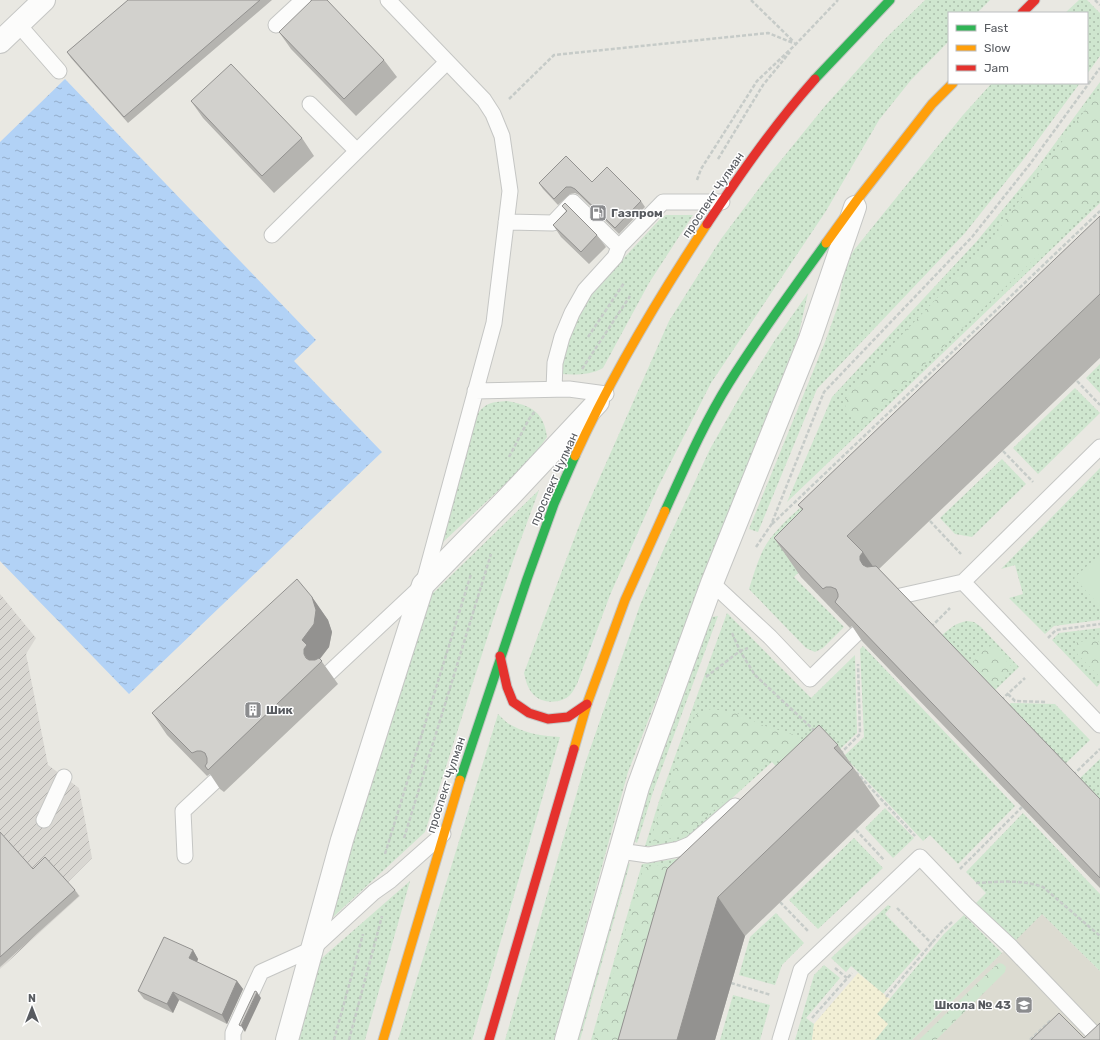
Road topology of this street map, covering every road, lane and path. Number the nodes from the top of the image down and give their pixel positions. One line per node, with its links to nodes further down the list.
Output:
1 (44, 0): 11 (street)
2 (303, 0): 12 (lane)
3 (388, 0): 15 (lane)
4 (751, 0): 14 (path)
5 (838, 0): 14 (path)
6 (890, 0): 23 (main road, проспект Чулман)
7 (1035, 0): 10 (main road)
8 (1095, 0): 9 (path)
9 (1100, 5)
10 (1023, 12)
11 (18, 24): 13 (street); 17 (lane)
12 (276, 25)
13 (0, 42)
14 (796, 44): 20 (path)
15 (447, 62): 20 (lane); 21 (lane)
16 (1100, 68): 47 (path)
17 (59, 71)
18 (952, 84): 22 (main road)
19 (310, 104): 21 (lane)
20 (493, 114): 25 (lane)
21 (357, 151): 27 (lane)
22 (858, 200): 51 (street); 67 (main road)
23 (722, 202): 29 (lane); 37 (main road, проспект Чулман)
24 (1100, 211): 26 (path)
25 (506, 222): 29 (lane); 36 (lane)
26 (1077, 233): 28 (path); 30 (path)
27 (272, 235)
28 (1082, 238)
29 (619, 247): 35 (lane)
30 (1002, 305): 31 (path); 32 (path)
31 (1007, 310)
32 (928, 375): 33 (path); 39 (path)
33 (933, 381)
34 (1077, 381): 38 (path)
35 (554, 389): 36 (lane); 37 (lane)
36 (475, 391): 52 (lane)
37 (606, 394): 52 (street); 60 (main road, проспект Чулман)
38 (1100, 405)
39 (858, 443): 41 (path); 43 (path)
40 (1100, 447): 45 (lane)
41 (862, 448)
42 (1003, 451): 45 (path)
43 (814, 484): 44 (path); 47 (path)
44 (819, 490)
45 (1048, 498): 49 (lane)
46 (930, 521): 49 (path)
47 (771, 525): 48 (path)
48 (755, 548)
49 (976, 569): 50 (lane)
50 (963, 582): 53 (lane); 65 (lane)
51 (712, 583): 54 (lane); 83 (street)
52 (422, 584): 61 (lane); 94 (street)
53 (896, 597)
54 (730, 599): 57 (lane); 59 (path)
55 (1100, 624): 58 (path)
56 (856, 634): 57 (lane); 72 (path)
57 (770, 637): 59 (path)
58 (1049, 637)
59 (740, 651): 62 (path); 69 (path)
60 (500, 656): 67 (main road); 82 (main road, проспект Чулман)
61 (328, 674)
62 (704, 679)
63 (1022, 681): 64 (path)
64 (1008, 694): 65 (path); 66 (path)
65 (1078, 702): 68 (lane)
66 (998, 703)
67 (587, 704): 103 (main road)
68 (1100, 725)
69 (817, 733)
70 (834, 749): 72 (path)
71 (1100, 749): 76 (path)
72 (840, 754): 73 (path)
73 (845, 760)
74 (856, 772): 85 (path)
75 (64, 777): 80 (lane)
76 (1070, 778)
77 (214, 782): 84 (lane)
78 (748, 794): 83 (lane)
79 (1022, 807): 87 (path)
80 (44, 820)
81 (856, 830): 86 (path)
82 (443, 834): 94 (lane); 102 (main road, проспект Чулман)
83 (620, 851): 104 (street)
84 (186, 856)
85 (920, 857): 86 (lane); 87 (lane)
86 (900, 876): 88 (lane)
87 (945, 883): 90 (lane); 91 (path)
88 (882, 892): 92 (path); 93 (lane)
89 (780, 902): 93 (path)
90 (968, 907): 92 (path); 106 (lane)
91 (1100, 936)
92 (932, 944): 97 (path)
93 (824, 948): 98 (lane)
94 (312, 949): 100 (lane); 101 (street)
95 (852, 973): 99 (path)
96 (731, 984): 98 (path)
97 (886, 997)
98 (792, 1000): 105 (lane)
99 (812, 1018)
100 (233, 1040)
101 (287, 1040)
102 (383, 1040)
103 (489, 1040)
104 (566, 1040)
105 (780, 1040)
106 (1100, 1040)

